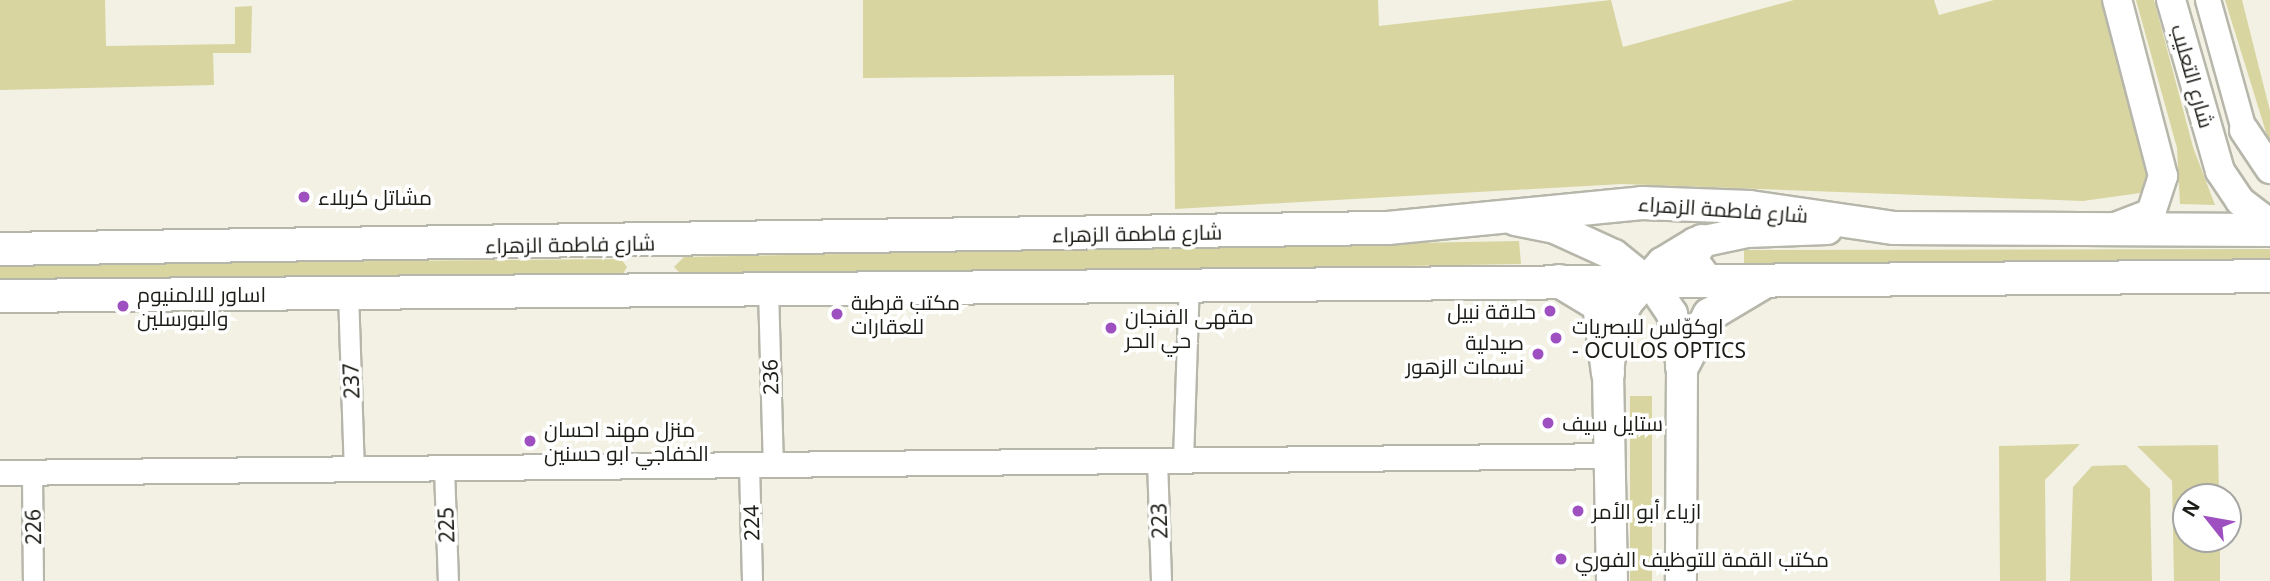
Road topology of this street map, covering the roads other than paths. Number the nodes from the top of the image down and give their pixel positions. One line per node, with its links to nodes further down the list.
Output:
1 (2117, 0): 10 (main road)
2 (2171, 0): 7 (main road, شارع التعليب)
3 (2208, 0): 4 (street)
4 (2244, 130): 5 (main road)
5 (2270, 169)
6 (1476, 218): 8 (highway, شارع فاطمة الزهراء); 13 (highway, شارع فاطمة الزهراء); 16 (main road)
7 (2270, 224)
8 (1894, 228): 10 (highway, شارع فاطمة الزهراء); 11 (main road)
9 (2270, 230): 10 (highway, شارع فاطمة الزهراء)
10 (2096, 232)
11 (1702, 241): 16 (main road); 18 (highway)
12 (623, 243): 13 (highway, شارع فاطمة الزهراء); 14 (highway, شارع فاطمة الزهراء); 21 (highway)
13 (683, 243): 22 (highway)
14 (0, 249)
15 (2270, 276): 19 (highway)
16 (1646, 278): 17 (highway); 18 (highway); 26 (main road); 27 (main road)
17 (1541, 279): 20 (highway); 29 (highway)
18 (1705, 279): 19 (highway)
19 (1792, 279): 28 (highway)
20 (1188, 283): 23 (highway); 32 (street)
21 (619, 289): 22 (highway); 24 (highway)
22 (682, 289): 23 (highway)
23 (768, 289): 33 (street, 236)
24 (348, 292): 25 (highway); 35 (street, 237)
25 (0, 296)
26 (1621, 313): 27 (main road); 29 (main road)
27 (1675, 324): 28 (main road)
28 (1682, 367): 43 (main road)
29 (1608, 373): 30 (main road)
30 (1610, 456): 32 (street); 42 (main road)
31 (1157, 460): 32 (street); 33 (street); 41 (street, 223)
32 (1184, 460)
33 (761, 465): 34 (street); 40 (street, 224)
34 (444, 468): 35 (street); 39 (street, 225)
35 (355, 469): 37 (street)
36 (0, 473): 37 (street)
37 (32, 473): 38 (street, 226)
38 (33, 581)
39 (448, 581)
40 (752, 581)
41 (1161, 581)
42 (1612, 581)
43 (1681, 581)

